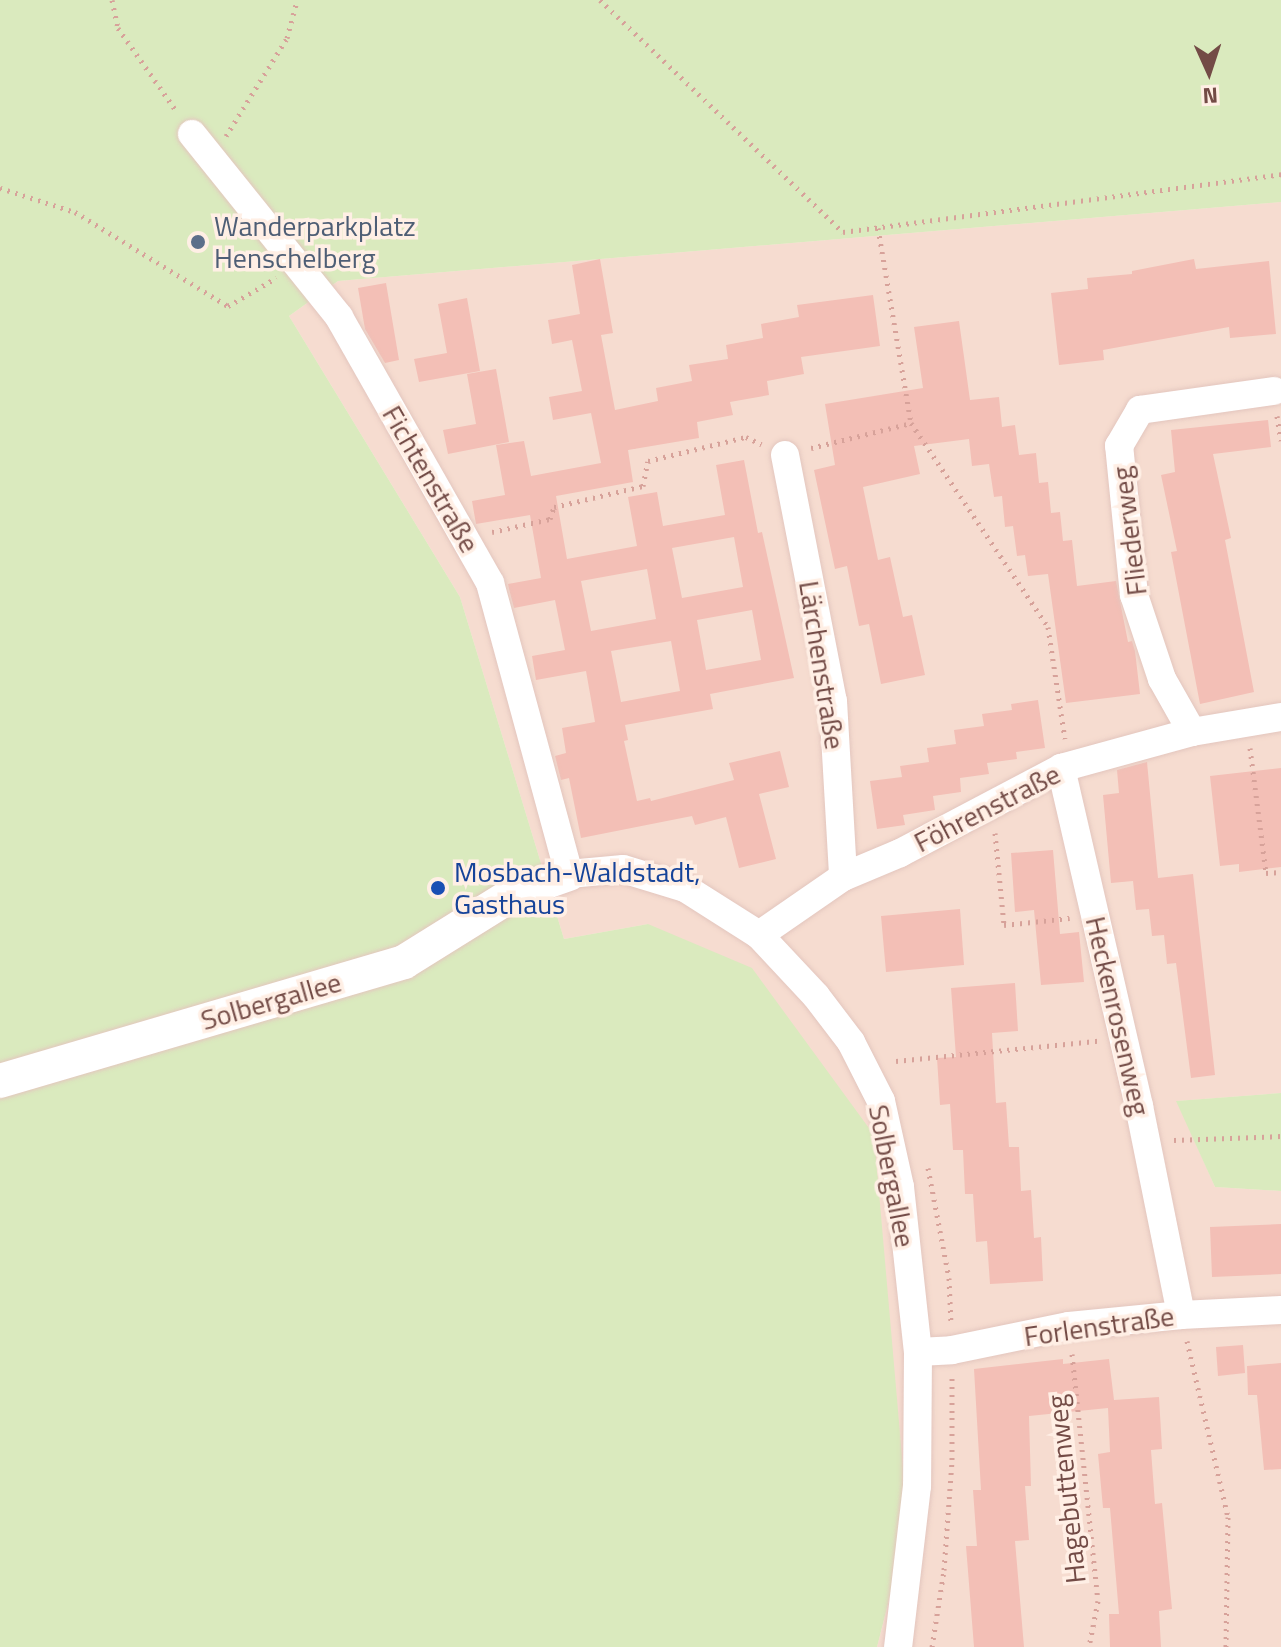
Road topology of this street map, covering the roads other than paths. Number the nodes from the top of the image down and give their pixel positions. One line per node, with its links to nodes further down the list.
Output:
1 (192, 134): 7 (street, Fichtenstraße)
2 (1274, 391): 5 (street, Fliederweg)
3 (785, 455): 8 (street, Lärchenstraße)
4 (1281, 717): 5 (street, Föhrenstraße)
5 (1192, 732): 6 (street, Föhrenstraße)
6 (1061, 768): 8 (street, Föhrenstraße); 12 (street, Heckenrosenweg)
7 (569, 874): 9 (street, Solbergallee); 10 (street, Solbergallee)
8 (843, 877): 9 (street, Föhrenstraße)
9 (759, 935): 13 (street, Solbergallee)
10 (0, 1081)
11 (1281, 1310): 12 (street, Forlenstraße)
12 (1181, 1315): 13 (street, Forlenstraße)
13 (918, 1352): 14 (street, Solbergallee)
14 (898, 1647)

